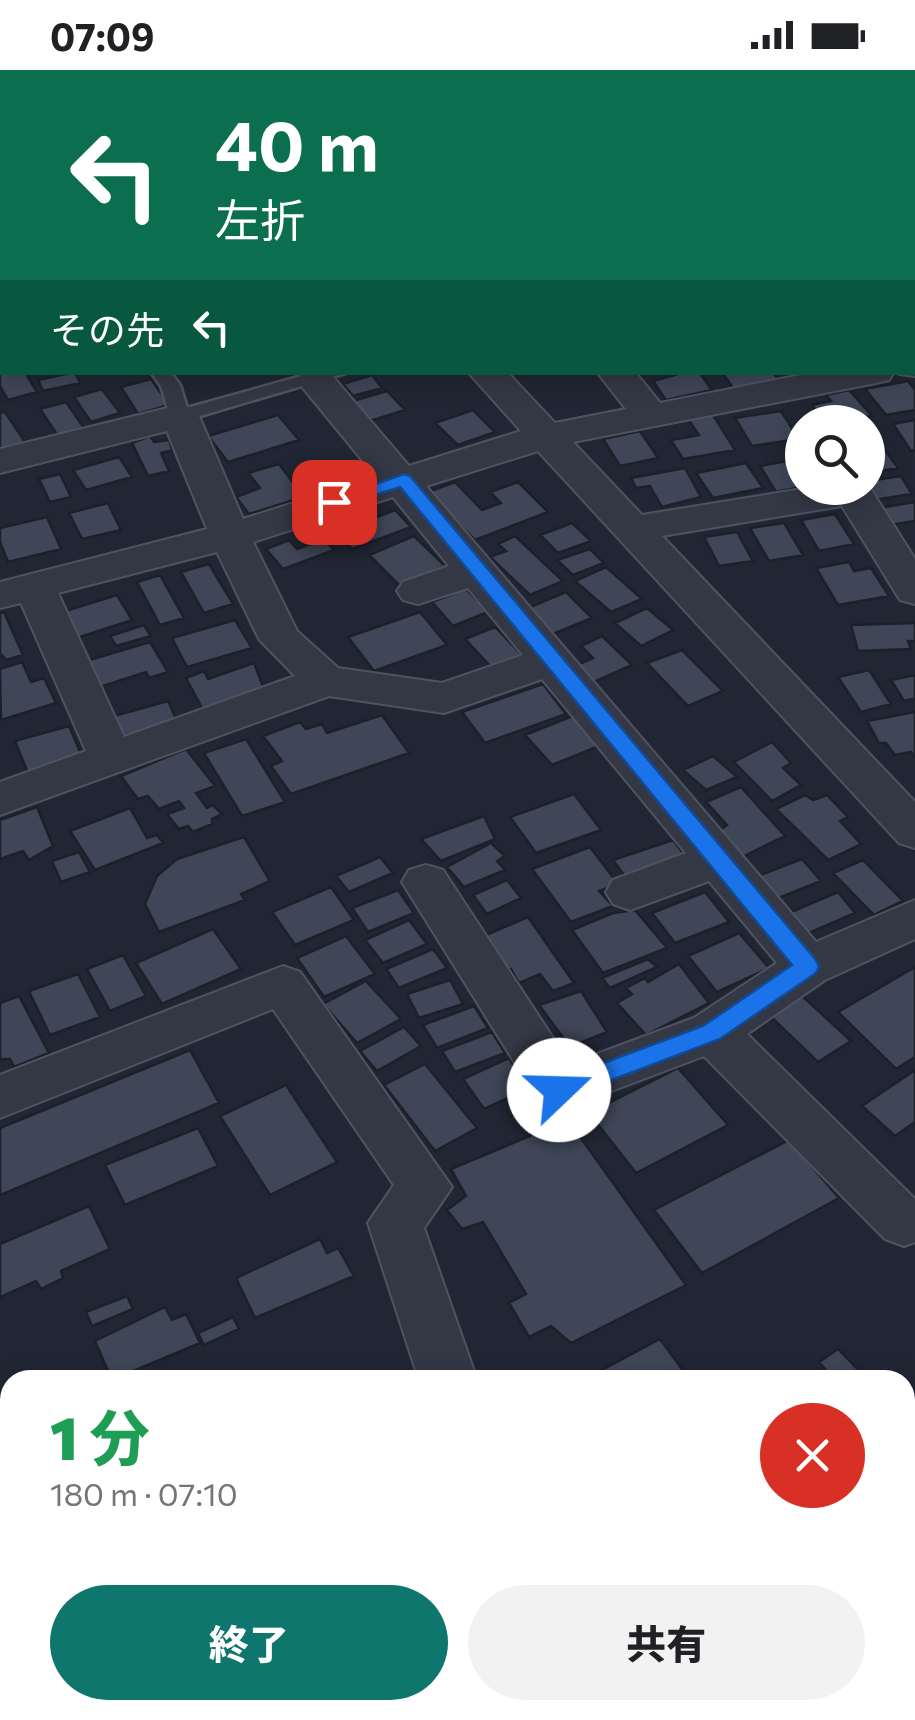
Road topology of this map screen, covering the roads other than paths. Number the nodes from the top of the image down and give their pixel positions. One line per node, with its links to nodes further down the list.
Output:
1 (162, 375): 8 (lane)
2 (489, 375): 9 (street)
3 (618, 375): 7 (street)
4 (865, 375): 6 (street)
5 (328, 376): 8 (lane); 11 (street)
6 (800, 393): 7 (street)
7 (650, 414): 9 (street)
8 (180, 416): 10 (street); 15 (street)
9 (545, 436): 11 (street); 14 (street)
10 (0, 461)
11 (404, 480): 15 (street); 16 (street)
12 (785, 502): 14 (street)
13 (861, 505): 19 (street)
14 (632, 530): 24 (street)
15 (230, 536): 17 (street); 21 (street)
16 (478, 570): 18 (street); 20 (street)
17 (17, 590): 22 (street)
18 (418, 591)
19 (915, 591)
20 (551, 660): 21 (street); 25 (street)
21 (326, 682): 22 (street)
22 (112, 760): 23 (street)
23 (0, 799)
24 (915, 832)
25 (717, 859): 27 (street); 29 (street)
26 (426, 882): 30 (street)
27 (630, 892)
28 (915, 918): 29 (street)
29 (808, 967): 30 (street)
30 (712, 1032): 32 (street)
31 (0, 1097): 33 (street)
32 (904, 1223)
33 (445, 1370)

